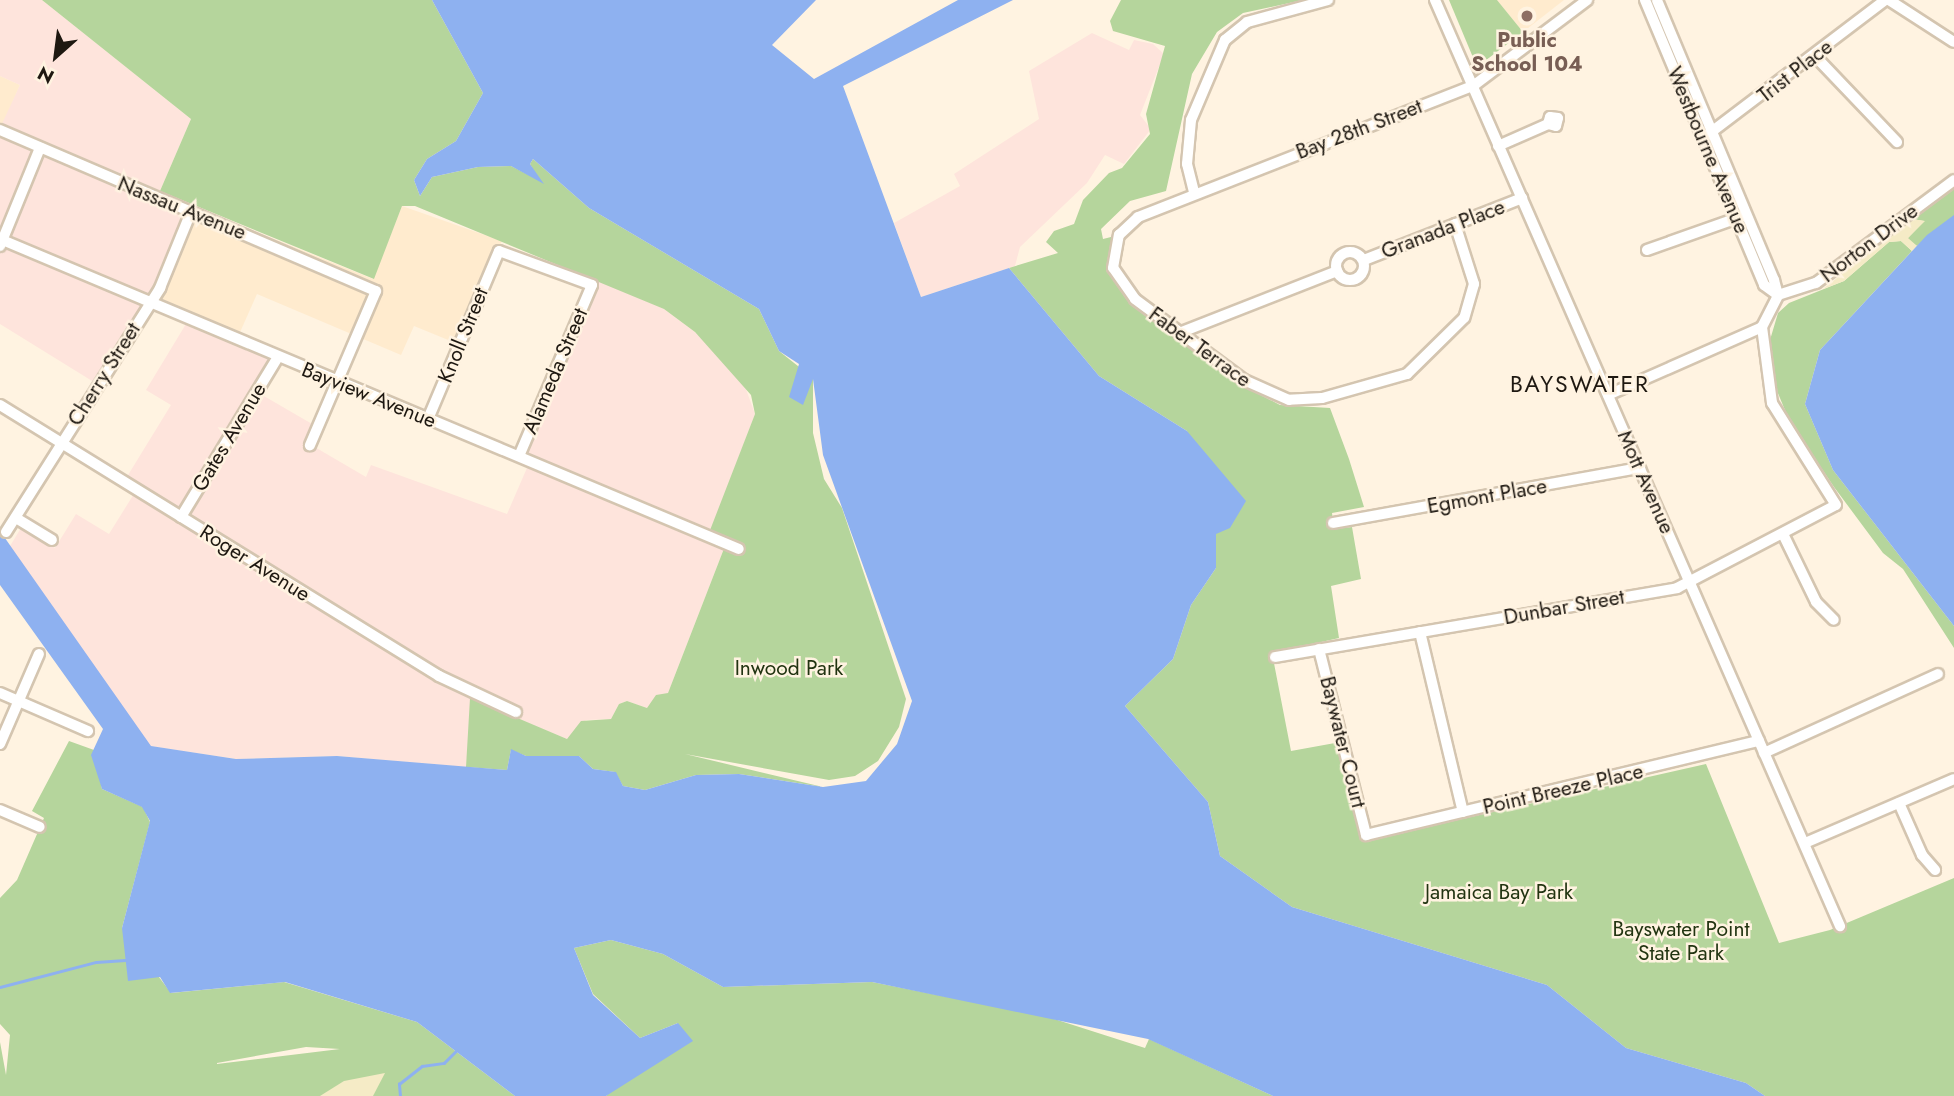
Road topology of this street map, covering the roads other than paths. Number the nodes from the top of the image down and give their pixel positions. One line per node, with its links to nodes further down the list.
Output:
1 (1328, 0): 17 (street)
2 (1435, 0): 9 (street, Mott Avenue)
3 (1587, 0): 9 (street, Bay 28th Street)
4 (1645, 0): 12 (street, Westbourne Avenue)
5 (1657, 0): 12 (street, Westbourne Avenue)
6 (1887, 0): 7 (street); 8 (street, Trist Place)
7 (1954, 42)
8 (1815, 56): 12 (street, Trist Place); 13 (street)
9 (1473, 86): 14 (street, Mott Avenue); 17 (street, Bay 28th Street)
10 (1548, 124): 14 (street)
11 (0, 130): 15 (street, Nassau Avenue)
12 (1707, 136): 20 (street, Westbourne Avenue)
13 (1897, 142)
14 (1498, 146): 18 (street, Mott Avenue)
15 (40, 148): 19 (street, Nassau Avenue); 23 (street)
16 (1954, 180): 28 (street, Norton Drive)
17 (1194, 192): 22 (street, Bay 28th Street)
18 (1522, 198): 21 (street, Granada Place); 34 (street, Mott Avenue)
19 (191, 212): 29 (street, Cherry Street); 33 (street, Nassau Avenue)
20 (1741, 216): 24 (street); 28 (street, Westbourne Avenue)
21 (1455, 223): 26 (street, Granada Place); 31 (street, Faber Terrace)
22 (1119, 234): 31 (street, Faber Terrace)
23 (1, 242): 29 (street, Bayview Avenue)
24 (1647, 250)
25 (499, 251): 36 (street, Knoll Street); 39 (street, Alameda Street)
26 (1364, 260): 27 (street, Granada Place); 27 (street, Granada Place)
27 (1337, 271): 31 (street, Granada Place)
28 (1778, 295): 30 (street)
29 (148, 303): 32 (street, Bayview Avenue); 37 (street, Cherry Street)
30 (1762, 327): 34 (street); 45 (street, Dunbar Street)
31 (1179, 333)
32 (278, 357): 33 (street, Bayview Avenue); 41 (street, Gates Avenue)
33 (338, 382): 36 (street, Bayview Avenue); 38 (street)
34 (1608, 395): 40 (street, Mott Avenue)
35 (0, 405): 37 (street, Roger Avenue)
36 (428, 419): 39 (street, Bayview Avenue)
37 (62, 443): 41 (street, Roger Avenue); 42 (street, Cherry Street)
38 (310, 445)
39 (519, 456): 47 (street, Bayview Avenue)
40 (1640, 468): 43 (street, Egmont Place); 48 (street, Mott Avenue)
41 (180, 517): 57 (street, Roger Avenue)
42 (16, 518): 44 (street, Cherry Street); 46 (street)
43 (1333, 523)
44 (6, 532)
45 (1784, 536): 48 (street, Dunbar Street); 49 (street)
46 (52, 540)
47 (739, 549)
48 (1689, 580): 50 (street, Dunbar Street); 59 (street, Mott Avenue)
49 (1834, 620)
50 (1420, 632): 51 (street, Dunbar Street); 65 (street)
51 (1320, 649): 53 (street, Dunbar Street); 67 (street, Baywater Court)
52 (40, 654): 56 (street)
53 (1275, 656)
54 (1938, 674): 61 (street)
55 (0, 693): 56 (street)
56 (19, 701): 58 (street); 60 (street)
57 (516, 712)
58 (88, 731)
59 (1759, 741): 61 (street, Mott Avenue); 65 (street, Point Breeze Place)
60 (0, 744)
61 (1764, 752): 68 (street, Mott Avenue)
62 (1954, 779): 63 (street)
63 (1899, 803): 68 (street); 69 (street)
64 (0, 810): 66 (street)
65 (1463, 812): 67 (street, Point Breeze Place)
66 (40, 827)
67 (1366, 835)
68 (1805, 843): 70 (street, Mott Avenue)
69 (1935, 870)
70 (1840, 926)

